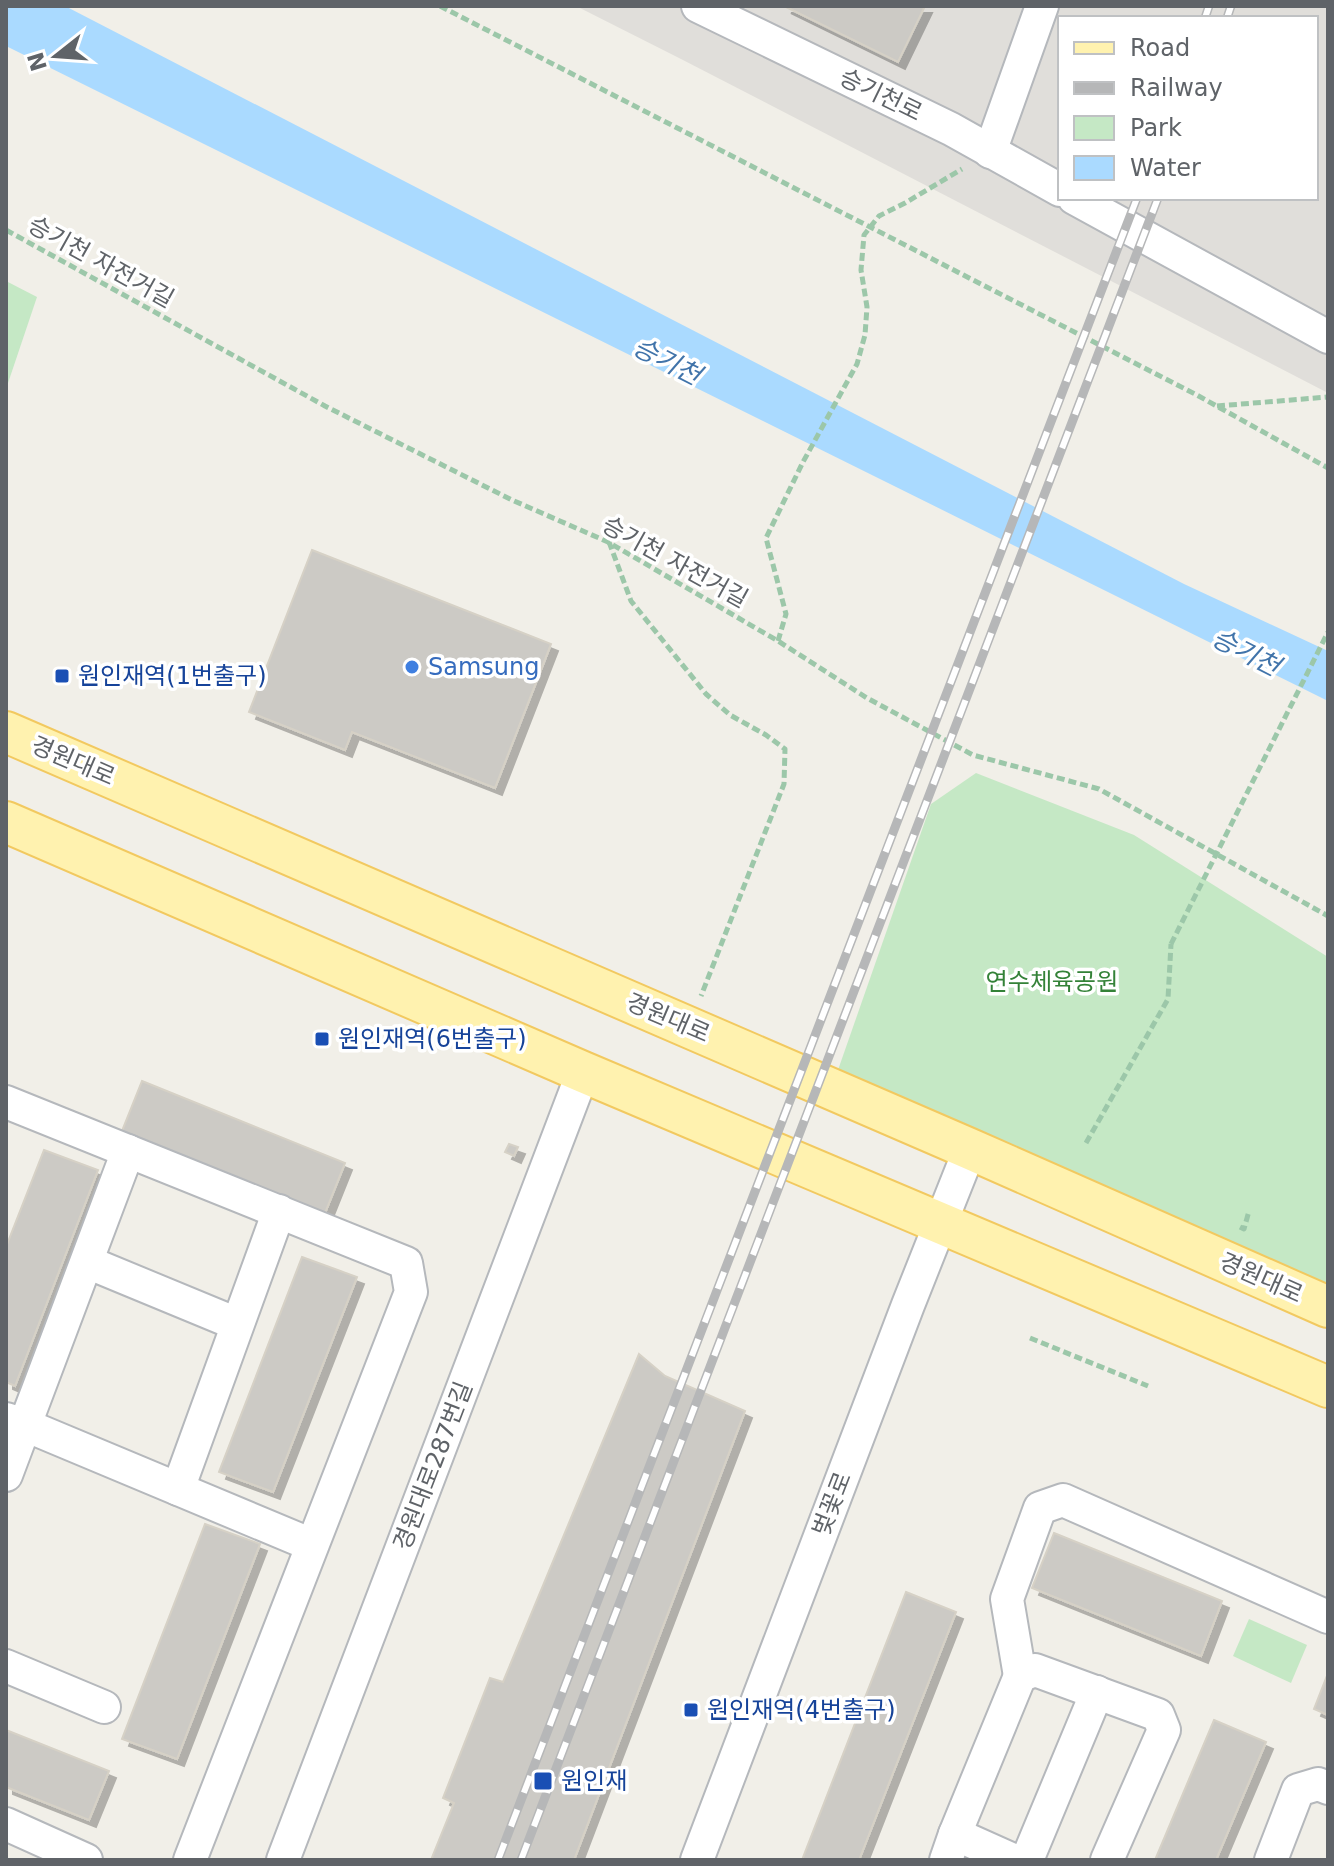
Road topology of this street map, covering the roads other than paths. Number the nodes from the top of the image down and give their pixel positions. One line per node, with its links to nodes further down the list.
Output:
1 (698, 6): 3 (street, 승기천로)
2 (1042, 6): 3 (street)
3 (990, 152): 4 (street, 승기천로)
4 (1058, 189)
5 (1078, 200): 6 (street)
6 (1328, 337)
7 (6, 732): 11 (main road, 경원대로)
8 (6, 822): 9 (main road)
9 (583, 1072): 14 (main road); 33 (street, 경원대로287번길)
10 (6, 1102): 12 (street)
11 (970, 1149): 14 (street, 벚꽃로); 16 (main road, 경원대로)
12 (128, 1151): 13 (street); 15 (street)
13 (279, 1211): 17 (street); 22 (street)
14 (941, 1223): 18 (main road); 34 (street, 벚꽃로)
15 (87, 1262): 17 (street); 19 (street)
16 (1328, 1307)
17 (237, 1324): 21 (street)
18 (1328, 1387)
19 (15, 1422): 20 (street); 21 (street)
20 (6, 1475)
21 (178, 1489): 22 (street)
22 (312, 1545): 32 (street)
23 (1328, 1617): 25 (street)
24 (6, 1666): 27 (street)
25 (1020, 1676): 26 (street); 30 (street)
26 (1097, 1692): 36 (street); 37 (street)
27 (104, 1707)
28 (1328, 1788): 38 (street)
29 (6, 1824): 31 (street)
30 (951, 1847): 35 (street)
31 (86, 1860)
32 (190, 1860)
33 (283, 1860)
34 (697, 1860)
35 (1013, 1860)
36 (1027, 1860)
37 (1107, 1860)
38 (1271, 1860)

